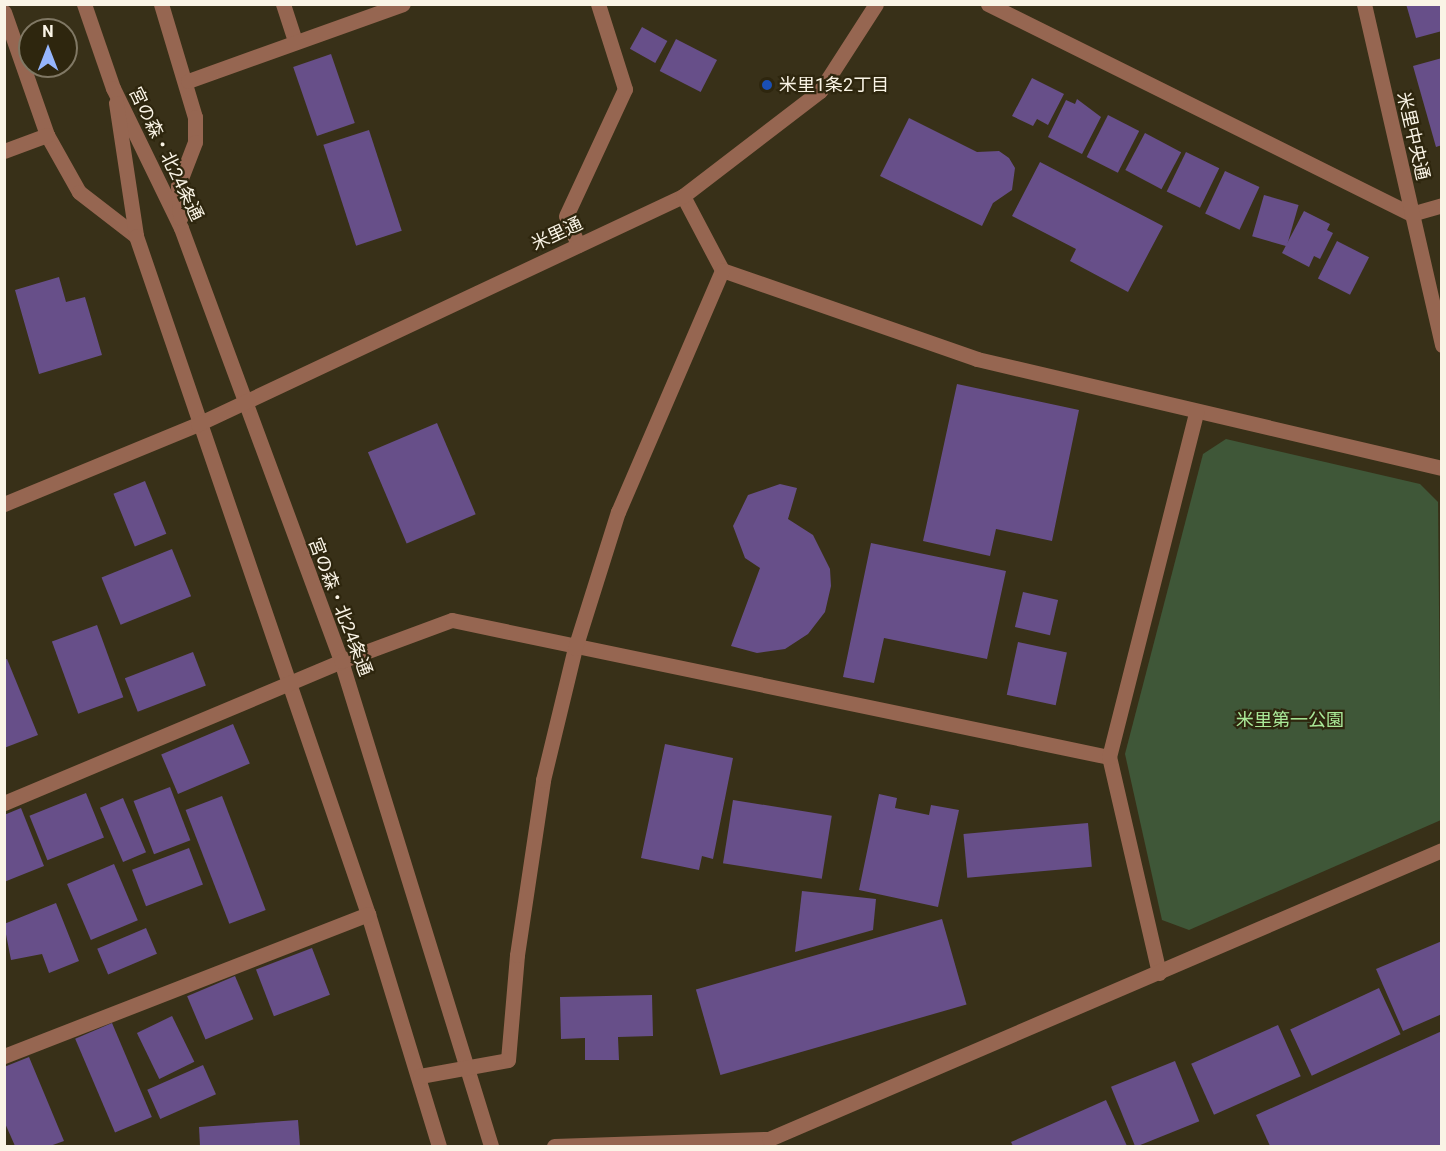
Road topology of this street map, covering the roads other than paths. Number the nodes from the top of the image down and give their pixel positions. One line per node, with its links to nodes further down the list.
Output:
1 (84, 4): 12 (street)
2 (161, 4): 11 (street)
3 (283, 4): 10 (street)
4 (404, 4): 10 (street)
5 (598, 4): 20 (street)
6 (876, 4): 15 (street, 米里通)
7 (988, 4): 17 (street)
8 (1364, 4): 17 (street, 米里中央通)
9 (4, 12): 13 (street)
10 (296, 42): 11 (street)
11 (188, 81): 18 (street)
12 (113, 88): 18 (street, 宮の森・北24条通); 19 (street, 宮の森・北24条通)
13 (47, 135): 14 (street); 19 (street)
14 (4, 150)
15 (683, 196): 20 (street, 米里通); 21 (street)
16 (1442, 205): 17 (street)
17 (1411, 214): 22 (street, 米里中央通)
18 (181, 228): 23 (street, 宮の森・北24条通)
19 (136, 236): 25 (street, 宮の森・北24条通)
20 (578, 245): 23 (street, 米里通)
21 (722, 270): 24 (street); 28 (street)
22 (1442, 345)
23 (242, 404): 25 (street, 米里通); 29 (street, 宮の森・北24条通)
24 (1196, 412): 26 (street); 31 (street)
25 (198, 424): 27 (street, 米里通); 30 (street, 宮の森・北24条通)
26 (1442, 468)
27 (4, 504)
28 (575, 648): 29 (street); 31 (street); 37 (street)
29 (341, 660): 30 (street); 37 (street, 宮の森・北24条通)
30 (289, 684): 32 (street); 34 (street, 宮の森・北24条通)
31 (1109, 757): 35 (street)
32 (4, 803)
33 (1442, 850): 35 (street)
34 (368, 914): 36 (street); 38 (street, 宮の森・北24条通)
35 (1159, 973): 39 (street)
36 (4, 1056)
37 (470, 1067): 38 (street); 41 (street, 宮の森・北24条通)
38 (420, 1076): 40 (street, 宮の森・北24条通)
39 (770, 1143): 42 (street)
40 (439, 1146)
41 (491, 1146)
42 (554, 1146)

